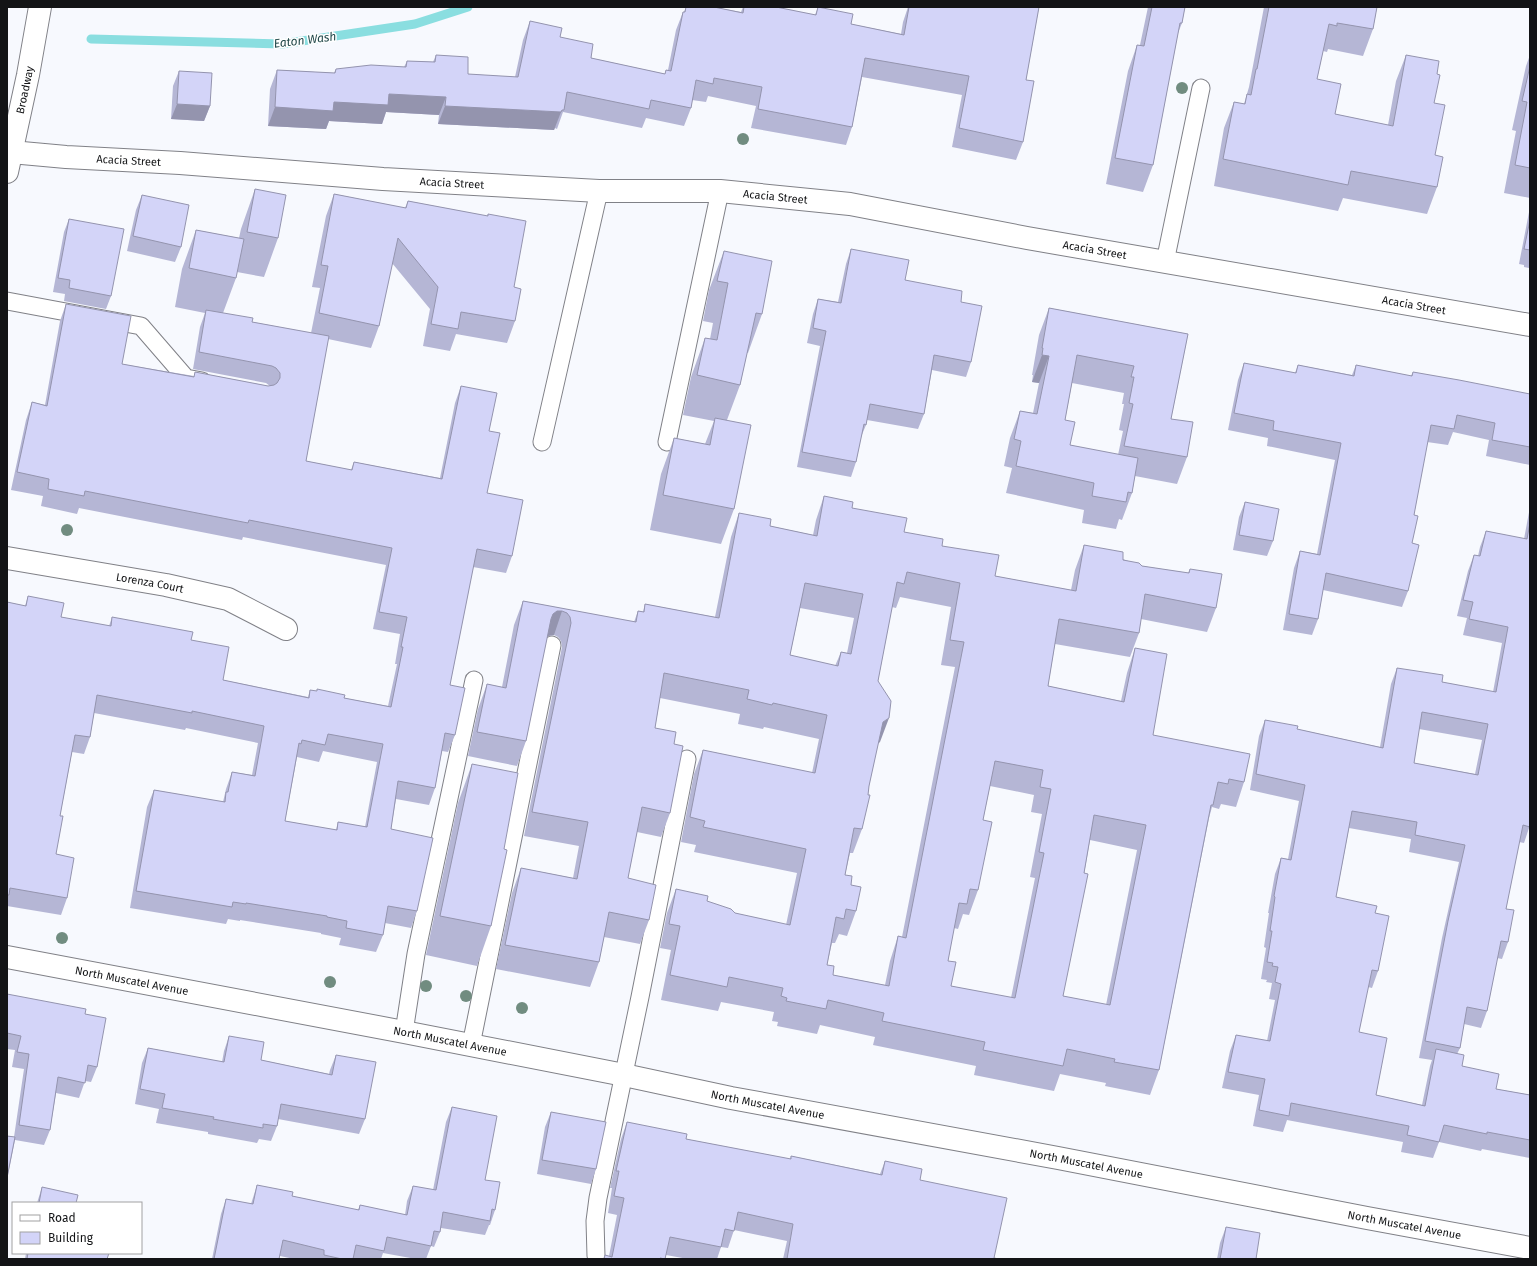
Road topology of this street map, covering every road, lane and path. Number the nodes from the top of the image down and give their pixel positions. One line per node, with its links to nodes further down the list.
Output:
1 (40, 8): 3 (street, Broadway)
2 (1201, 88): 6 (lane)
3 (9, 162): 4 (street, Acacia Street)
4 (599, 191): 5 (street, Acacia Street); 10 (lane)
5 (720, 191): 6 (street, Acacia Street); 11 (lane)
6 (1165, 262): 8 (street, Acacia Street)
7 (7, 301): 9 (lane)
8 (1530, 325)
9 (217, 384)
10 (542, 442)
11 (667, 442)
12 (7, 558): 13 (street, Lorenza Court)
13 (286, 629)
14 (552, 645): 19 (lane)
15 (474, 680): 18 (lane)
16 (687, 759): 20 (lane)
17 (7, 957): 18 (street, North Muscatel Avenue)
18 (404, 1032): 19 (street, North Muscatel Avenue)
19 (470, 1045): 20 (street, North Muscatel Avenue)
20 (624, 1075): 21 (street, North Muscatel Avenue); 22 (lane)
21 (1530, 1248)
22 (596, 1256)

